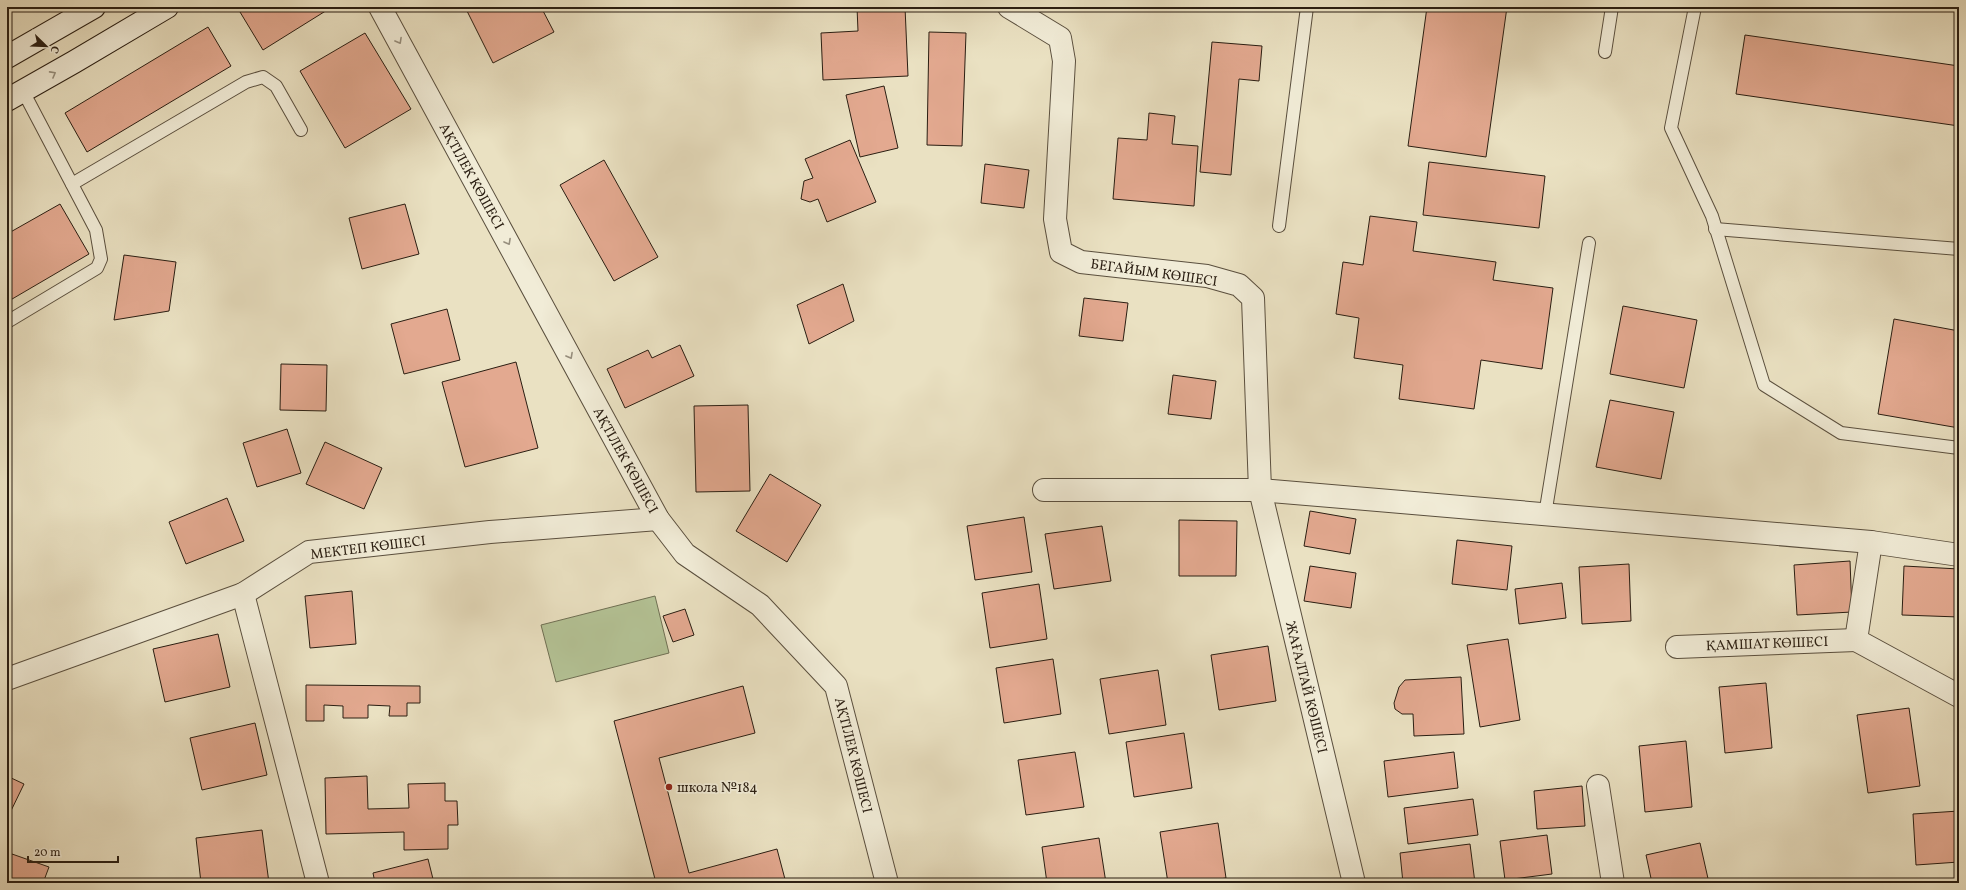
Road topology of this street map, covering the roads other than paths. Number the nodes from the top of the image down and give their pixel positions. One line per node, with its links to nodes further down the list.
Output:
1 (94, 7): 9 (street)
2 (167, 7): 10 (street, one-way to 2)
3 (380, 7): 22 (street, АҚТІЛЕК КӨШЕСІ, one-way to 22)
4 (1009, 7): 20 (street, БЕГАЙЫМ КӨШЕСІ)
5 (1306, 7): 13 (lane)
6 (1612, 7): 8 (lane)
7 (1695, 7): 14 (lane)
8 (1605, 52)
9 (7, 58)
10 (15, 95): 12 (lane)
11 (301, 130): 12 (lane)
12 (72, 184): 17 (lane)
13 (1279, 226)
14 (1716, 229): 16 (lane); 18 (lane)
15 (1589, 244): 21 (lane)
16 (1959, 249)
17 (7, 322)
18 (1959, 448)
19 (1044, 490): 20 (street)
20 (1260, 490): 21 (street); 33 (street, ЖАҒАЛТАЙ КӨШЕСІ)
21 (1545, 515): 23 (street)
22 (658, 519): 25 (street, МЕКТЕП КӨШЕСІ); 32 (street, АҚТІЛЕК КӨШЕСІ)
23 (1871, 542): 24 (street); 26 (street)
24 (1959, 555)
25 (243, 594): 28 (street, МЕКТЕП КӨШЕСІ); 31 (street)
26 (1856, 640): 27 (street, ҚАМШАТ КӨШЕСІ); 29 (street)
27 (1677, 647)
28 (7, 679)
29 (1959, 696)
30 (1598, 786): 34 (street)
31 (318, 883)
32 (887, 883)
33 (1354, 883)
34 (1613, 883)

